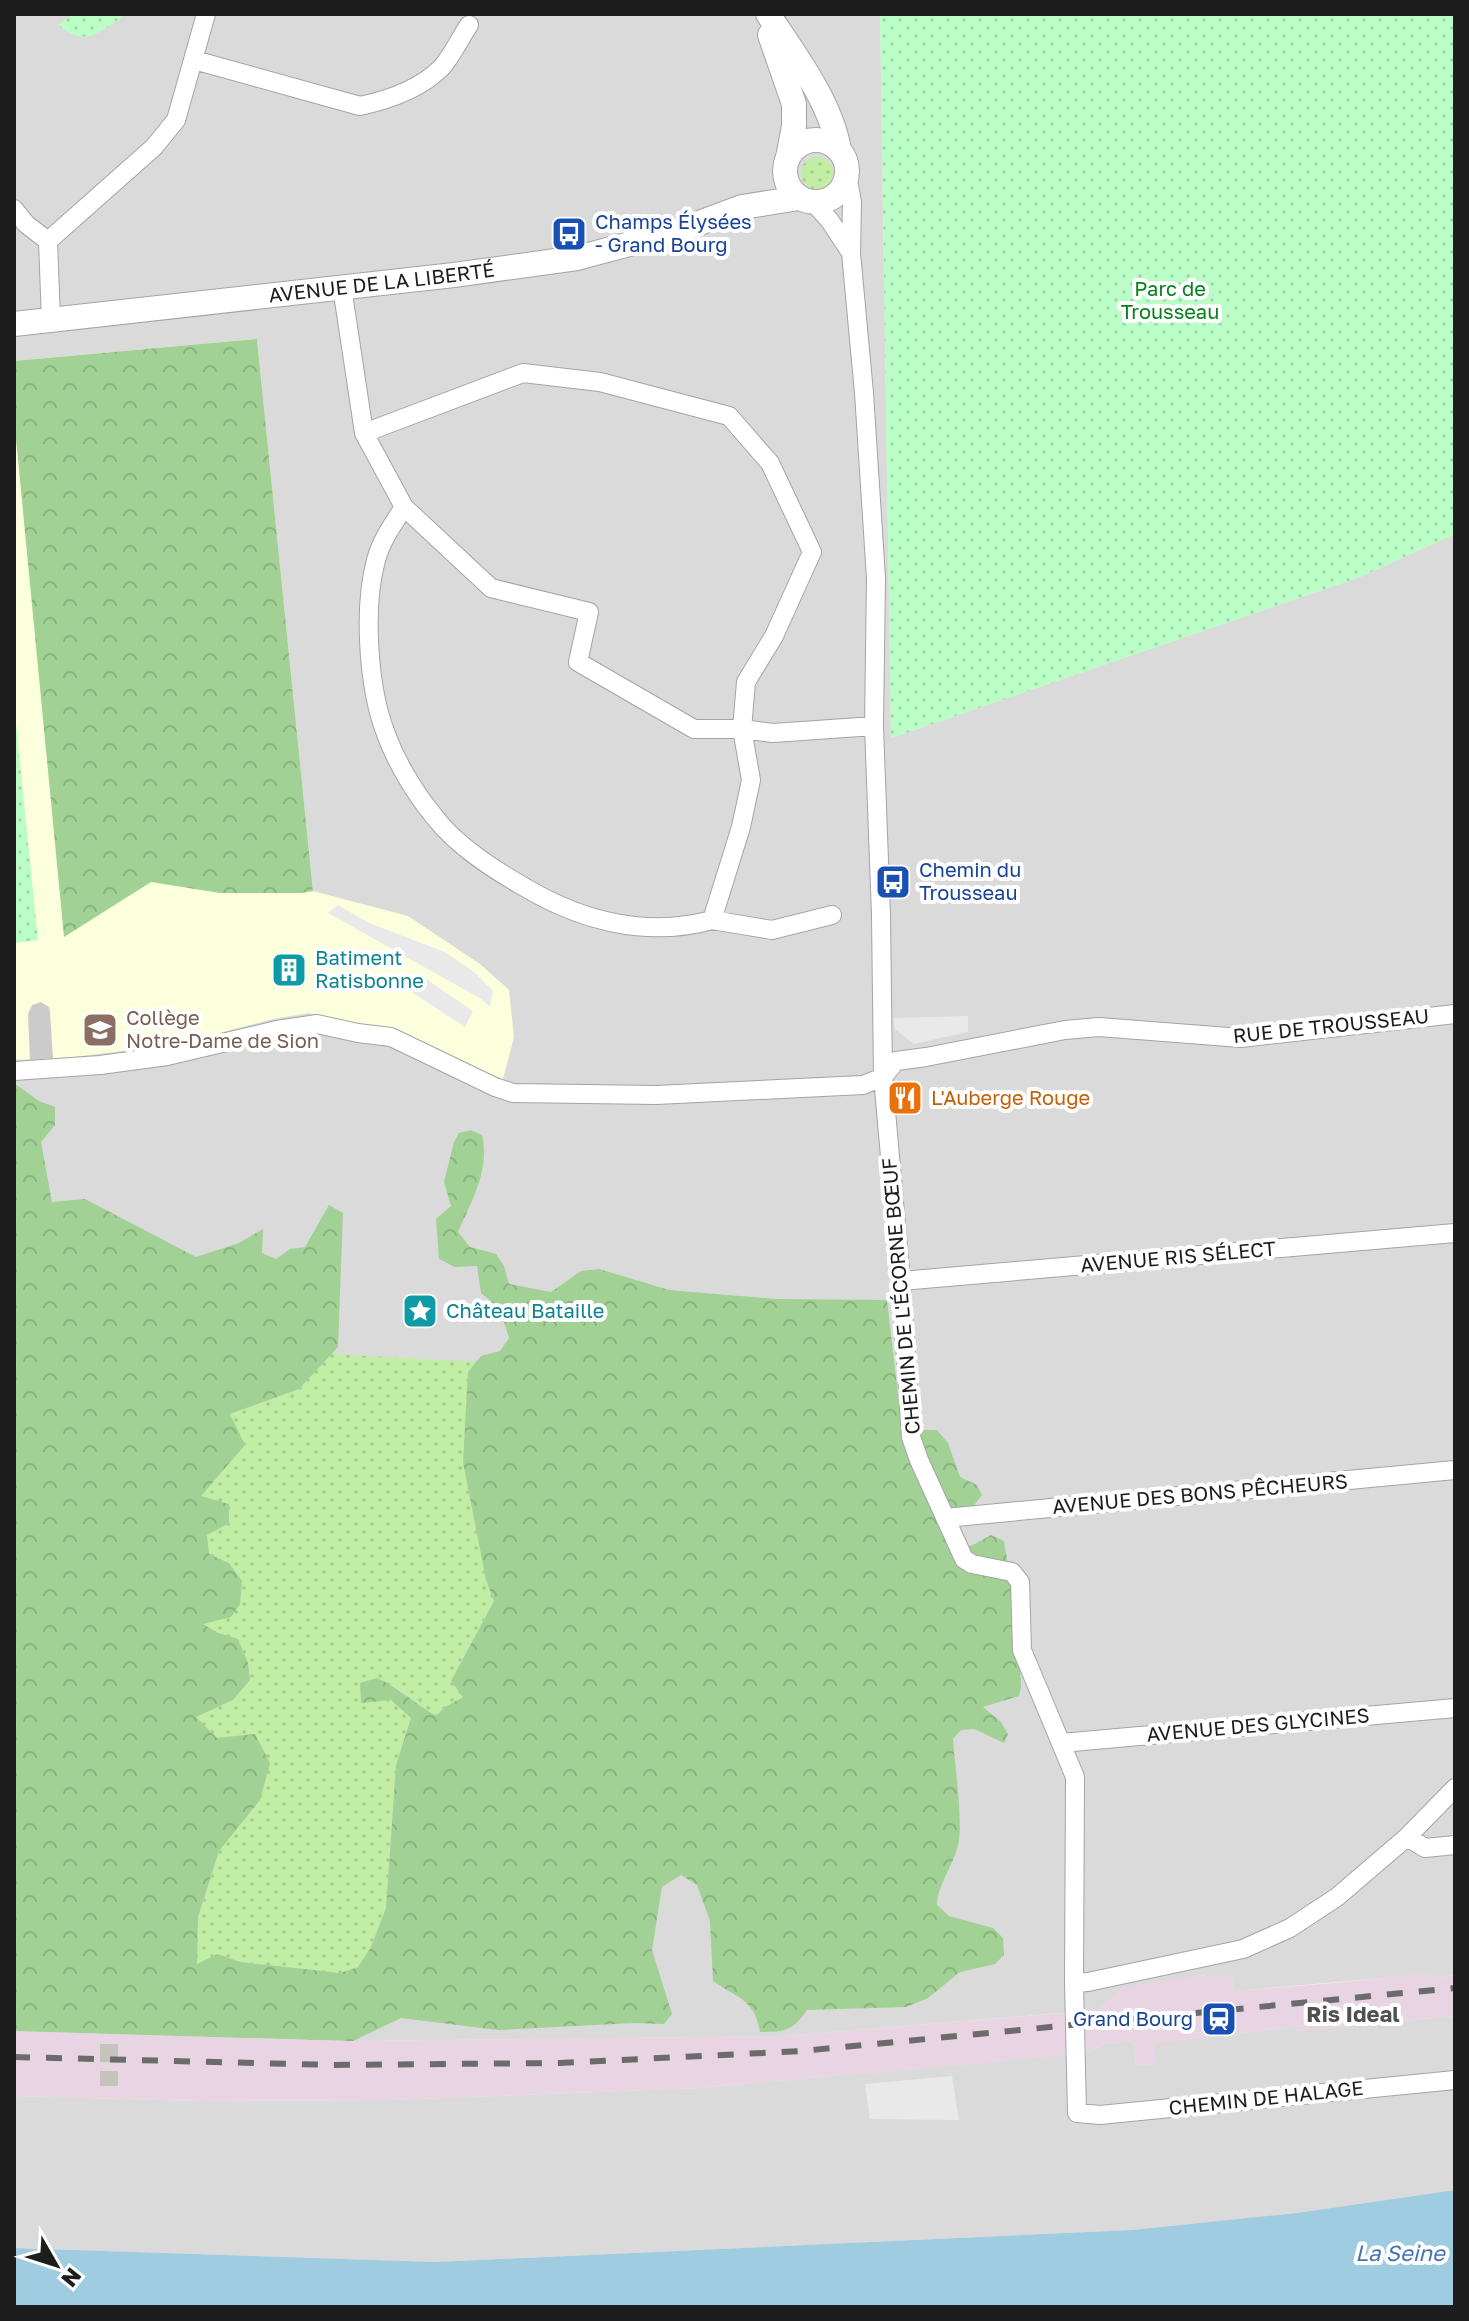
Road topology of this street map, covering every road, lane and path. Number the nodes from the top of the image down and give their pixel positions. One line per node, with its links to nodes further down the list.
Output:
1 (206, 14): 5 (street)
2 (762, 14): 7 (street)
3 (768, 14): 6 (street)
4 (469, 25): 5 (street)
5 (194, 60): 12 (street)
6 (839, 150): 7 (street); 8 (street)
7 (786, 162): 9 (street); 10 (street, AVENUE DE LA LIBERTÉ)
8 (847, 175): 9 (street); 13 (street, CHEMIN DE L'ÉCORNE BŒUF)
9 (806, 200): 10 (street, AVENUE DE LA LIBERTÉ); 13 (street)
10 (742, 207): 14 (street, AVENUE DE LA LIBERTÉ)
11 (14, 209): 12 (street)
12 (48, 241): 15 (street)
13 (851, 253): 19 (street, CHEMIN DE L'ÉCORNE BŒUF)
14 (342, 287): 15 (street, AVENUE DE LA LIBERTÉ); 17 (street)
15 (51, 321): 16 (street, AVENUE DE LA LIBERTÉ)
16 (14, 324)
17 (364, 433): 18 (street); 20 (street)
18 (404, 507): 20 (street); 22 (street)
19 (874, 726): 20 (street); 25 (street, CHEMIN DE L'ÉCORNE BŒUF)
20 (742, 729): 22 (street)
21 (832, 915): 22 (street)
22 (712, 920)
23 (1455, 1014): 25 (street, RUE DE TROUSSEAU)
24 (14, 1071): 25 (street, RUE DE TROUSSEAU)
25 (883, 1077): 27 (street, CHEMIN DE L'ÉCORNE BŒUF)
26 (1455, 1233): 27 (street, AVENUE RIS SÉLECT)
27 (901, 1281): 29 (street, CHEMIN DE L'ÉCORNE BŒUF)
28 (1455, 1470): 29 (street, AVENUE DES BONS PÊCHEURS)
29 (945, 1518): 31 (street, CHEMIN DE L'ÉCORNE BŒUF)
30 (1455, 1708): 31 (street, AVENUE DES GLYCINES)
31 (1061, 1743): 35 (street, CHEMIN DE L'ÉCORNE BŒUF)
32 (1455, 1788): 33 (street)
33 (1407, 1837): 34 (street); 35 (street)
34 (1455, 1845)
35 (1074, 1983): 37 (street, CHEMIN DE L'ÉCORNE BŒUF)
36 (1455, 2080): 37 (street, CHEMIN DE HALAGE)
37 (1077, 2113)

